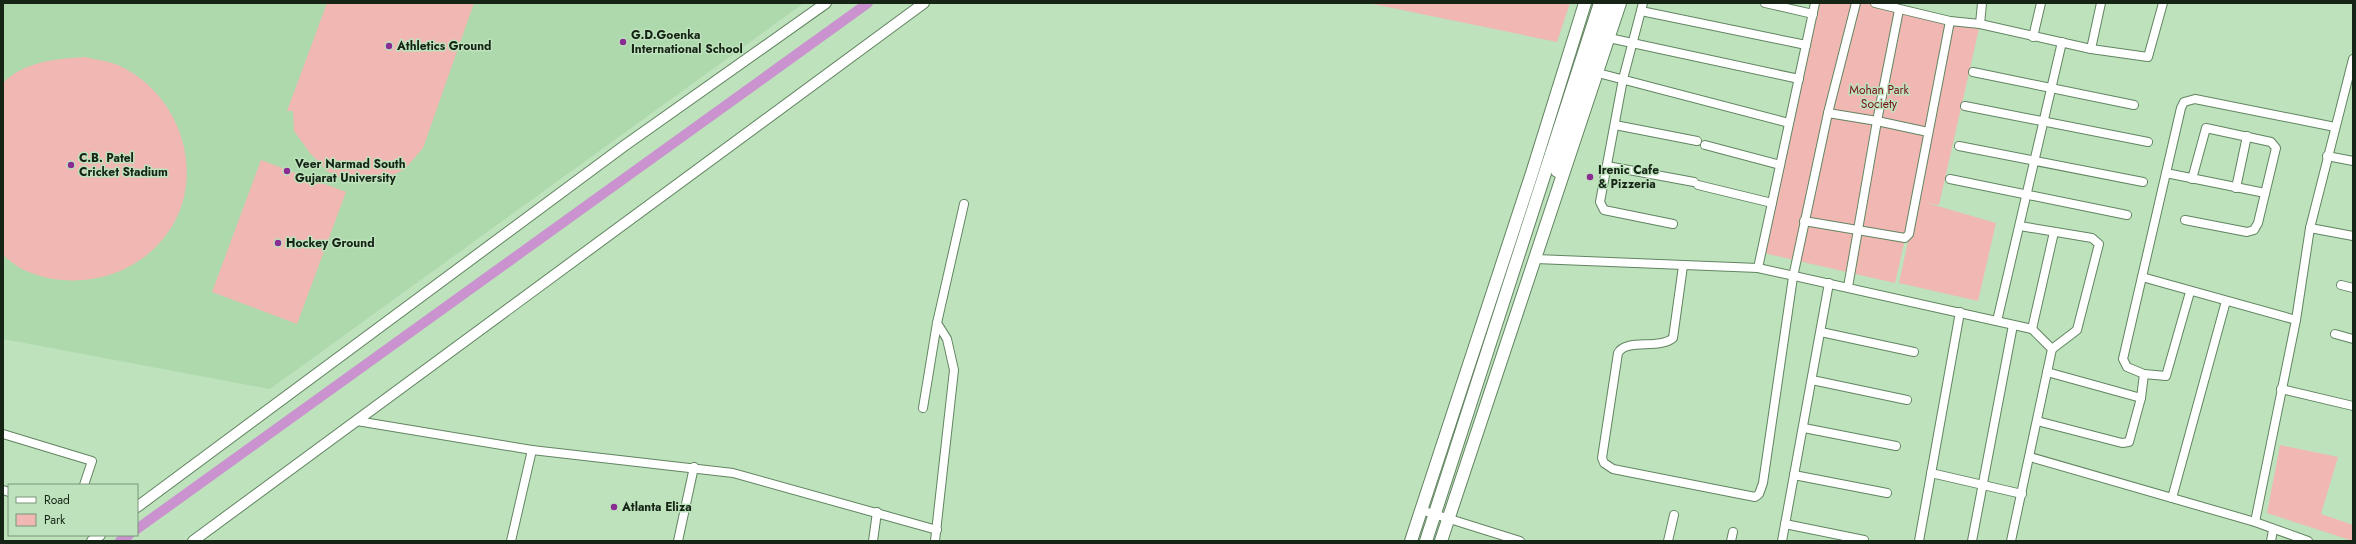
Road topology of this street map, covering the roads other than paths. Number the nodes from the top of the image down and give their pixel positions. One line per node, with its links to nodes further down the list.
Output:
1 (826, 3): 114 (street)
2 (924, 3): 99 (street)
3 (1585, 3): 115 (main road)
4 (1600, 3): 118 (main road)
5 (1611, 3): 118 (main road)
6 (1620, 3): 21 (main road)
7 (1765, 3): 17 (street)
8 (1815, 3): 17 (street)
9 (1856, 3): 34 (street)
10 (1875, 3): 16 (street)
11 (1981, 3): 19 (street)
12 (2041, 3): 20 (street)
13 (2101, 3): 25 (street)
14 (2163, 3): 25 (street)
15 (1642, 7): 23 (street); 24 (street)
16 (1899, 10): 18 (street); 35 (street)
17 (1813, 14): 24 (street)
18 (1950, 21): 19 (street); 40 (street)
19 (1980, 24): 20 (street)
20 (2033, 37): 22 (street)
21 (1609, 38): 23 (street); 28 (main road)
22 (2062, 42): 25 (street); 31 (street)
23 (1632, 44): 29 (street); 30 (street)
24 (1806, 45): 30 (street)
25 (2091, 49)
26 (2353, 59): 39 (street)
27 (1973, 72): 31 (street)
28 (1598, 73): 29 (street); 69 (main road)
29 (1623, 79): 37 (street); 38 (street)
30 (1799, 80): 37 (street)
31 (2052, 89): 32 (street); 36 (street)
32 (2134, 105)
33 (1965, 106): 36 (street)
34 (1828, 113): 35 (street); 61 (street)
35 (1877, 121): 40 (street); 66 (street)
36 (2044, 122): 43 (street); 48 (street)
37 (1789, 123): 49 (street)
38 (1615, 125): 42 (street); 50 (street)
39 (2335, 127): 46 (street); 51 (street)
40 (1928, 132): 66 (street)
41 (2246, 136): 53 (street); 55 (street); 56 (street)
42 (1697, 141)
43 (2148, 142)
44 (1705, 145): 49 (street)
45 (1959, 146): 48 (street)
46 (2327, 156): 47 (street); 65 (street)
47 (2353, 161)
48 (2035, 162): 54 (street); 57 (street)
49 (1780, 165): 58 (street)
50 (1607, 166): 58 (street); 63 (street)
51 (2166, 173): 53 (street); 73 (street)
52 (1950, 179): 57 (street)
53 (2192, 179): 55 (street)
54 (2143, 182)
55 (2236, 188): 56 (street)
56 (2265, 194): 62 (street)
57 (2027, 195): 60 (street); 64 (street)
58 (1772, 203): 71 (street)
59 (964, 204): 83 (street)
60 (2127, 215)
61 (1804, 220): 66 (street); 72 (street)
62 (2185, 220)
63 (1673, 224)
64 (2020, 226): 67 (street); 82 (street)
65 (2310, 228): 68 (street); 81 (street)
66 (1859, 231): 76 (street)
67 (2054, 232): 85 (street); 89 (street)
68 (2353, 236)
69 (1536, 259): 70 (street); 118 (main road)
70 (1683, 266): 71 (street); 72 (street)
71 (1758, 268): 72 (street)
72 (1793, 277): 74 (street)
73 (2142, 277): 78 (street); 92 (street)
74 (1829, 283): 76 (street); 86 (street)
75 (2341, 285): 77 (street)
76 (1848, 287): 80 (street)
77 (2353, 288)
78 (2190, 292): 79 (street); 92 (street)
79 (2226, 301): 81 (street); 113 (street)
80 (1960, 312): 82 (street); 107 (street)
81 (2296, 320): 94 (street)
82 (1997, 321): 84 (street)
83 (937, 323): 98 (street); 121 (street)
84 (2013, 325): 85 (street); 110 (street)
85 (2032, 329): 89 (street)
86 (1821, 332): 90 (street); 93 (street)
87 (2335, 334): 88 (street)
88 (2353, 339)
89 (2052, 349): 91 (street)
90 (1914, 352)
91 (2047, 372): 95 (street); 100 (street)
92 (2144, 374): 95 (street)
93 (1812, 380): 96 (street); 101 (street)
94 (2281, 389): 97 (street); 119 (street)
95 (2141, 398): 100 (street)
96 (1906, 400)
97 (2353, 406)
98 (923, 408)
99 (356, 421): 104 (street); 125 (street)
100 (2037, 421): 105 (street)
101 (1804, 428): 103 (street); 108 (street)
102 (3, 434): 109 (street)
103 (1896, 446)
104 (532, 450): 106 (street); 126 (street)
105 (2030, 457): 112 (street); 113 (street)
106 (694, 467): 116 (street); 127 (street)
107 (1931, 473): 110 (street); 138 (street)
108 (1794, 475): 111 (street); 120 (street)
109 (84, 484)
110 (1983, 484): 112 (street); 139 (street)
111 (1887, 493)
112 (2022, 494): 140 (street)
113 (2172, 498): 119 (street)
114 (138, 507)
115 (1421, 510): 118 (street); 130 (main road)
116 (877, 512): 121 (street); 128 (street)
117 (1674, 514): 135 (street)
118 (1442, 516): 131 (main road); 132 (main road); 133 (main road); 134 (street)
119 (2255, 522): 122 (street)
120 (1784, 524): 124 (street); 137 (street)
121 (937, 530): 129 (street)
122 (2273, 530): 141 (street); 142 (street)
123 (1733, 532): 136 (street)
124 (1864, 540)
125 (193, 541)
126 (511, 541)
127 (678, 541)
128 (873, 541)
129 (935, 541)
130 (1411, 541)
131 (1426, 541)
132 (1436, 541)
133 (1441, 541)
134 (1520, 541)
135 (1668, 541)
136 (1731, 541)
137 (1782, 541)
138 (1919, 541)
139 (1972, 541)
140 (2011, 541)
141 (2271, 541)
142 (2308, 541)

